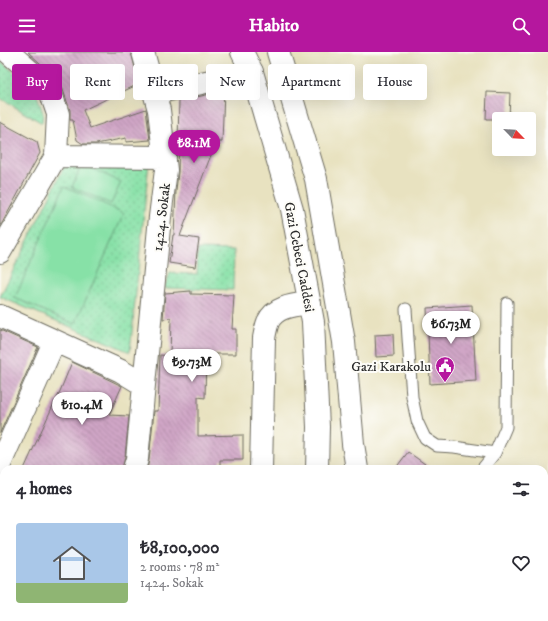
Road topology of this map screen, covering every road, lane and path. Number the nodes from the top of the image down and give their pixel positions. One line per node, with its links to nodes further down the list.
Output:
1 (8, 52): 9 (street)
2 (144, 52): 5 (street, 1424. Sokak)
3 (242, 52): 6 (street, Gazi Cebeci Caddesi)
4 (278, 52): 23 (street, Gazi Cebeci Caddesi)
5 (147, 64)
6 (248, 64)
7 (260, 99): 12 (street, Gazi Cebeci Caddesi)
8 (157, 100): 10 (street, 1424. Sokak)
9 (56, 156): 10 (street); 11 (street)
10 (165, 157): 17 (street, 1424. Sokak)
11 (0, 252)
12 (310, 303): 21 (street); 22 (street, Gazi Cebeci Caddesi)
13 (507, 303): 18 (lane)
14 (406, 309): 18 (lane)
15 (0, 316): 16 (street)
16 (54, 342): 17 (street); 19 (street)
17 (144, 385): 20 (street, 1424. Sokak)
18 (495, 453): 24 (lane)
19 (0, 464)
20 (135, 465)
21 (261, 465)
22 (317, 465)
23 (356, 465)
24 (485, 465)

